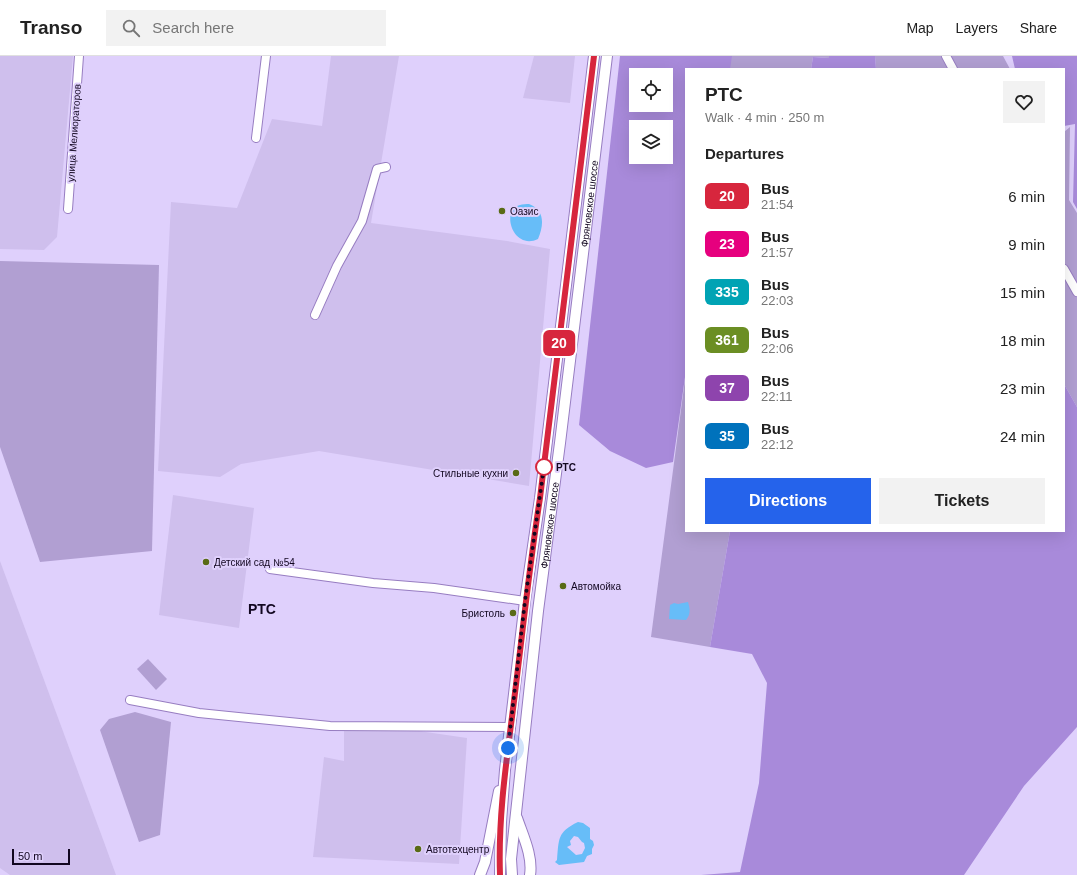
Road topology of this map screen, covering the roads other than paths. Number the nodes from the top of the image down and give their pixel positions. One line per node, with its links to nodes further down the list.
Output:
1 (79, 56): 9 (street, улица Мелиораторов)
2 (266, 56): 7 (street)
3 (594, 56): 14 (main road, Фряновское шоссе)
4 (607, 56): 18 (main road, Фряновское шоссе)
5 (946, 56): 6 (street)
6 (952, 68)
7 (256, 138)
8 (386, 167): 12 (street)
9 (68, 209)
10 (1065, 271): 11 (street)
11 (1077, 292)
12 (315, 315)
13 (270, 569): 14 (street)
14 (525, 601): 16 (main road, Фряновское шоссе)
15 (130, 700): 16 (street)
16 (511, 727): 17 (main road, Фряновское шоссе)
17 (505, 770): 19 (main road); 22 (main road, Фряновское шоссе)
18 (515, 814): 23 (main road, Фряновское шоссе); 24 (main road)
19 (485, 862): 20 (main road); 21 (main road)
20 (480, 875)
21 (488, 875)
22 (500, 875)
23 (512, 875)
24 (530, 875)

